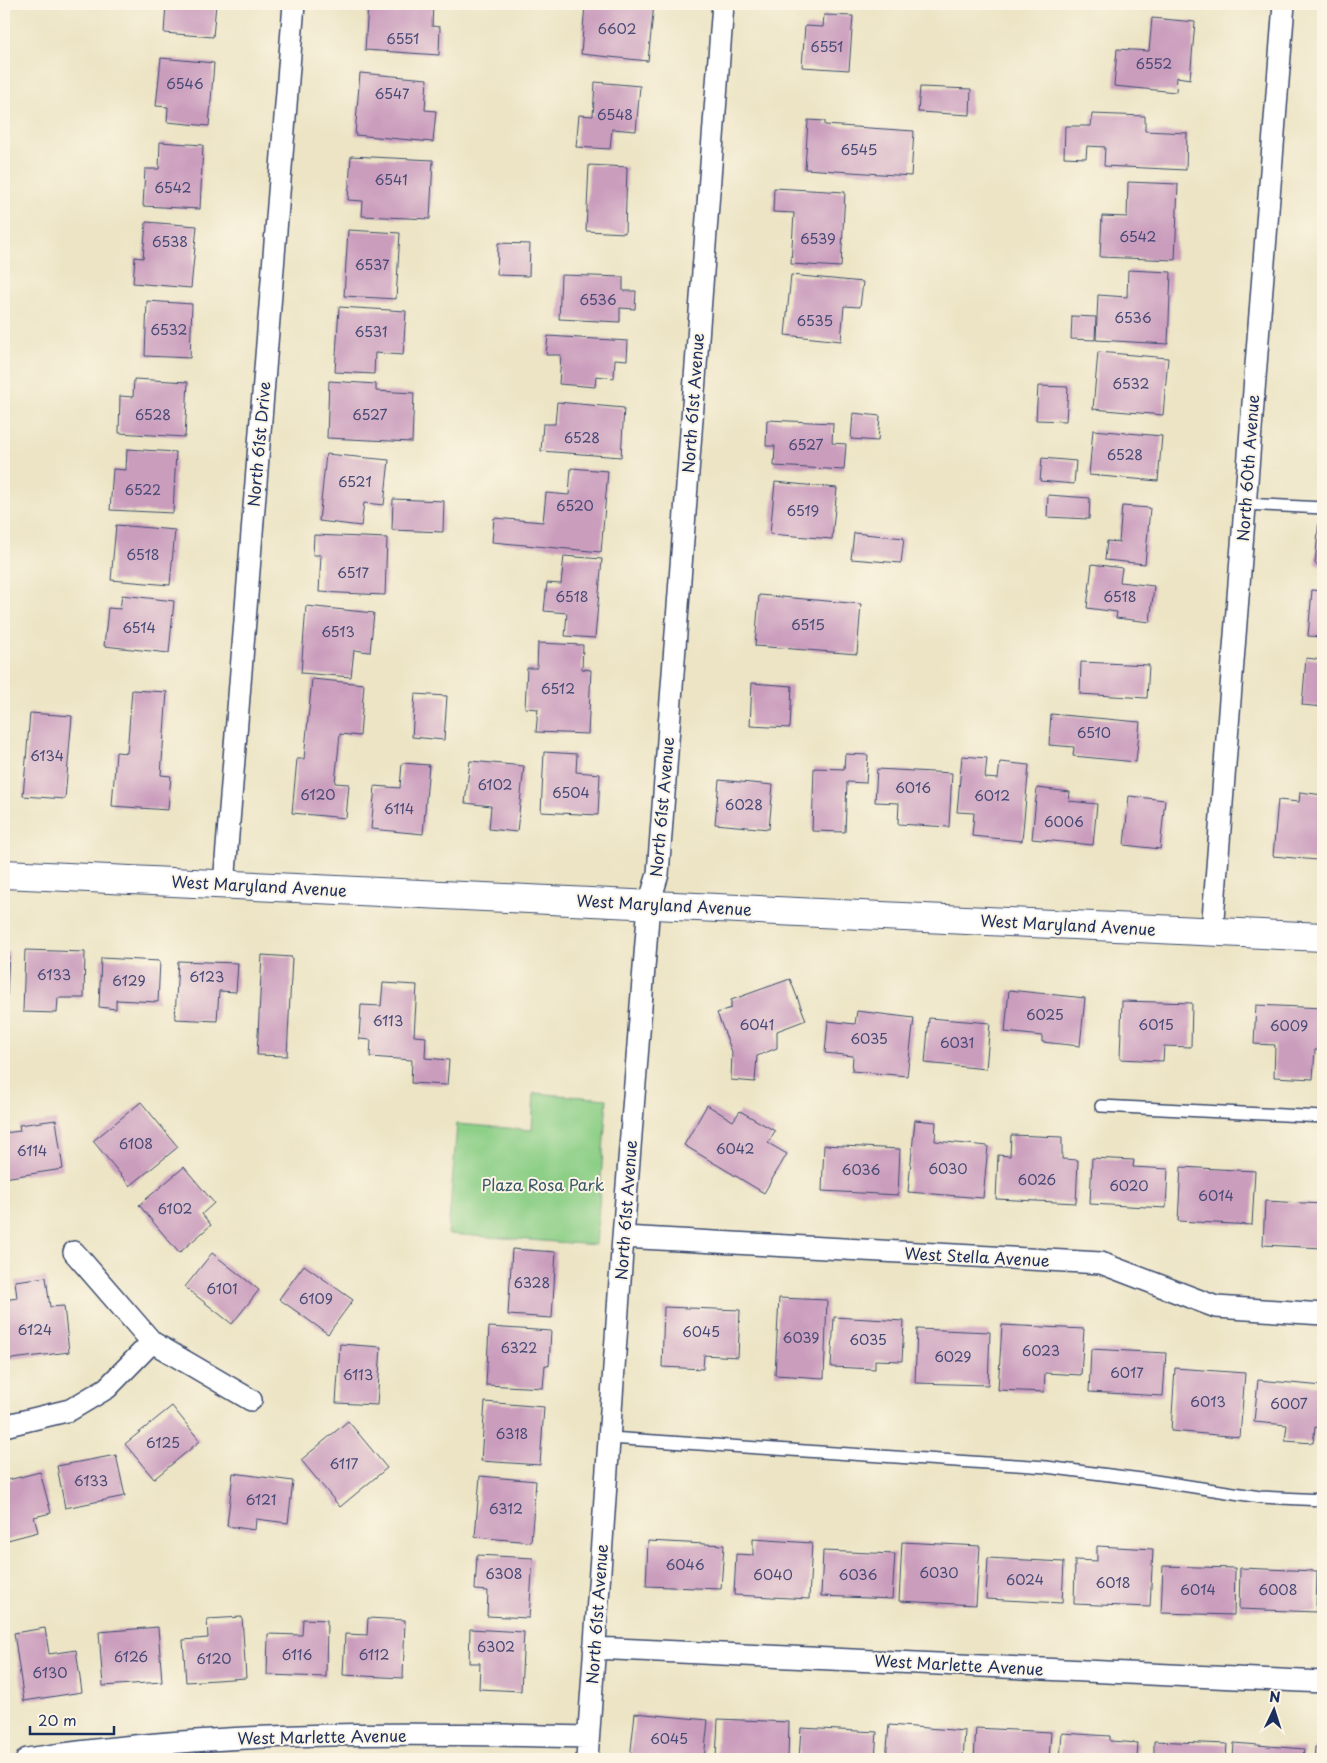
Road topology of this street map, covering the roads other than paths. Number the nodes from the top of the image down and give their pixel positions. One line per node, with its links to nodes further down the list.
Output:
1 (294, 4): 7 (street, North 61st Drive)
2 (723, 4): 8 (street, North 61st Avenue)
3 (1284, 4): 4 (street, North 60th Avenue)
4 (1246, 504): 5 (lane); 9 (street, North 60th Avenue)
5 (1323, 508)
6 (4, 874): 7 (street, West Maryland Avenue)
7 (224, 885): 8 (street, West Maryland Avenue)
8 (649, 904): 9 (street, West Maryland Avenue); 13 (street, North 61st Avenue)
9 (1212, 932): 10 (street, West Maryland Avenue)
10 (1323, 937)
11 (1102, 1106): 12 (lane)
12 (1323, 1117)
13 (623, 1237): 15 (street, West Stella Avenue); 19 (street, North 61st Avenue)
14 (74, 1252): 16 (street)
15 (1323, 1314)
16 (152, 1342): 17 (street); 18 (street)
17 (251, 1400)
18 (4, 1426)
19 (610, 1438): 20 (lane); 21 (street, North 61st Avenue)
20 (1323, 1500)
21 (594, 1648): 22 (street, West Marlette Avenue); 23 (street, North 61st Avenue)
22 (1323, 1682)
23 (588, 1737): 24 (street, West Marlette Avenue); 25 (street, North 61st Avenue)
24 (27, 1759)
25 (587, 1759)

